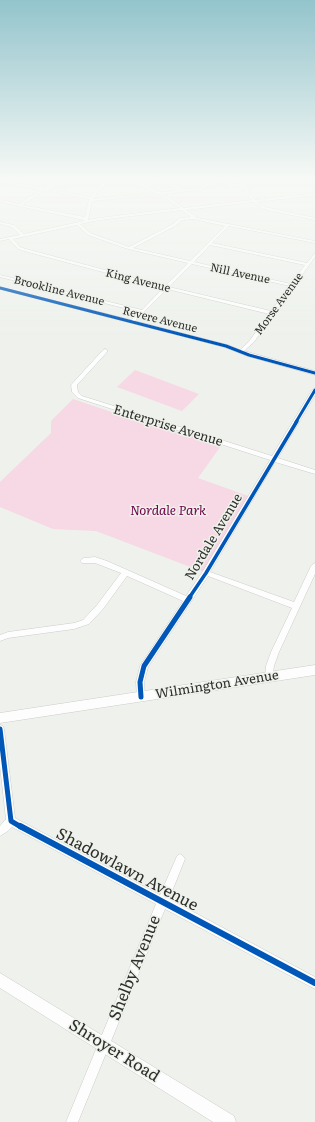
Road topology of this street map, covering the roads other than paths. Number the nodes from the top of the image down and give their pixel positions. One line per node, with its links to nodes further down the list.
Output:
1 (20, 232): 7 (street)
2 (35, 232): 7 (street)
3 (87, 232): 12 (street, Nill Avenue)
4 (160, 232): 12 (street)
5 (221, 232): 11 (street)
6 (266, 232): 10 (street)
7 (23, 235): 8 (street)
8 (10, 238): 9 (street); 20 (street, King Avenue)
9 (0, 240)
10 (315, 242)
11 (209, 244): 14 (street); 15 (street)
12 (129, 248): 14 (street, Nill Avenue)
13 (315, 254): 15 (street, Morse Avenue)
14 (190, 263): 18 (street, Nill Avenue); 20 (street)
15 (307, 264): 18 (street, Morse Avenue)
16 (0, 276): 17 (street, Brookline Avenue)
17 (33, 284): 21 (street); 22 (street, Brookline Avenue)
18 (292, 286): 25 (street, Morse Avenue)
19 (0, 288): 21 (street, Revere Avenue)
20 (166, 288): 24 (street); 25 (street, King Avenue)
21 (21, 293): 23 (street, Revere Avenue)
22 (85, 297): 23 (street); 24 (street, Brookline Avenue)
23 (74, 307): 26 (street, Revere Avenue)
24 (142, 311): 26 (street)
25 (272, 313): 28 (street, Morse Avenue)
26 (132, 322): 28 (street, Revere Avenue)
27 (105, 351): 31 (street, Enterprise Avenue)
28 (241, 352): 29 (street, Revere Avenue)
29 (315, 372)
30 (315, 390): 31 (street, Nordale Avenue)
31 (273, 459): 32 (street, Enterprise Avenue); 36 (street, Nordale Avenue)
32 (315, 472)
33 (84, 561): 35 (street)
34 (315, 566): 38 (street)
35 (125, 573): 37 (street); 39 (street)
36 (206, 573): 37 (street, Nordale Avenue); 38 (street)
37 (187, 600): 42 (street, Nordale Avenue)
38 (296, 606): 41 (street)
39 (0, 638)
40 (315, 670): 41 (main road, Wilmington Avenue)
41 (269, 677): 42 (main road, Wilmington Avenue)
42 (140, 697): 43 (main road, Wilmington Avenue)
43 (0, 718): 44 (street)
44 (0, 722)
45 (0, 729): 46 (street)
46 (11, 821): 47 (street); 49 (street, Shadowlawn Avenue)
47 (0, 831)
48 (180, 859): 49 (street, Shelby Avenue)
49 (163, 902): 51 (street, Shadowlawn Avenue); 52 (street, Shelby Avenue)
50 (0, 980): 52 (main road, Shroyer Road)
51 (315, 983)
52 (104, 1045): 53 (street, Shelby Avenue); 54 (main road, Shroyer Road)
53 (72, 1122)
54 (228, 1122)

